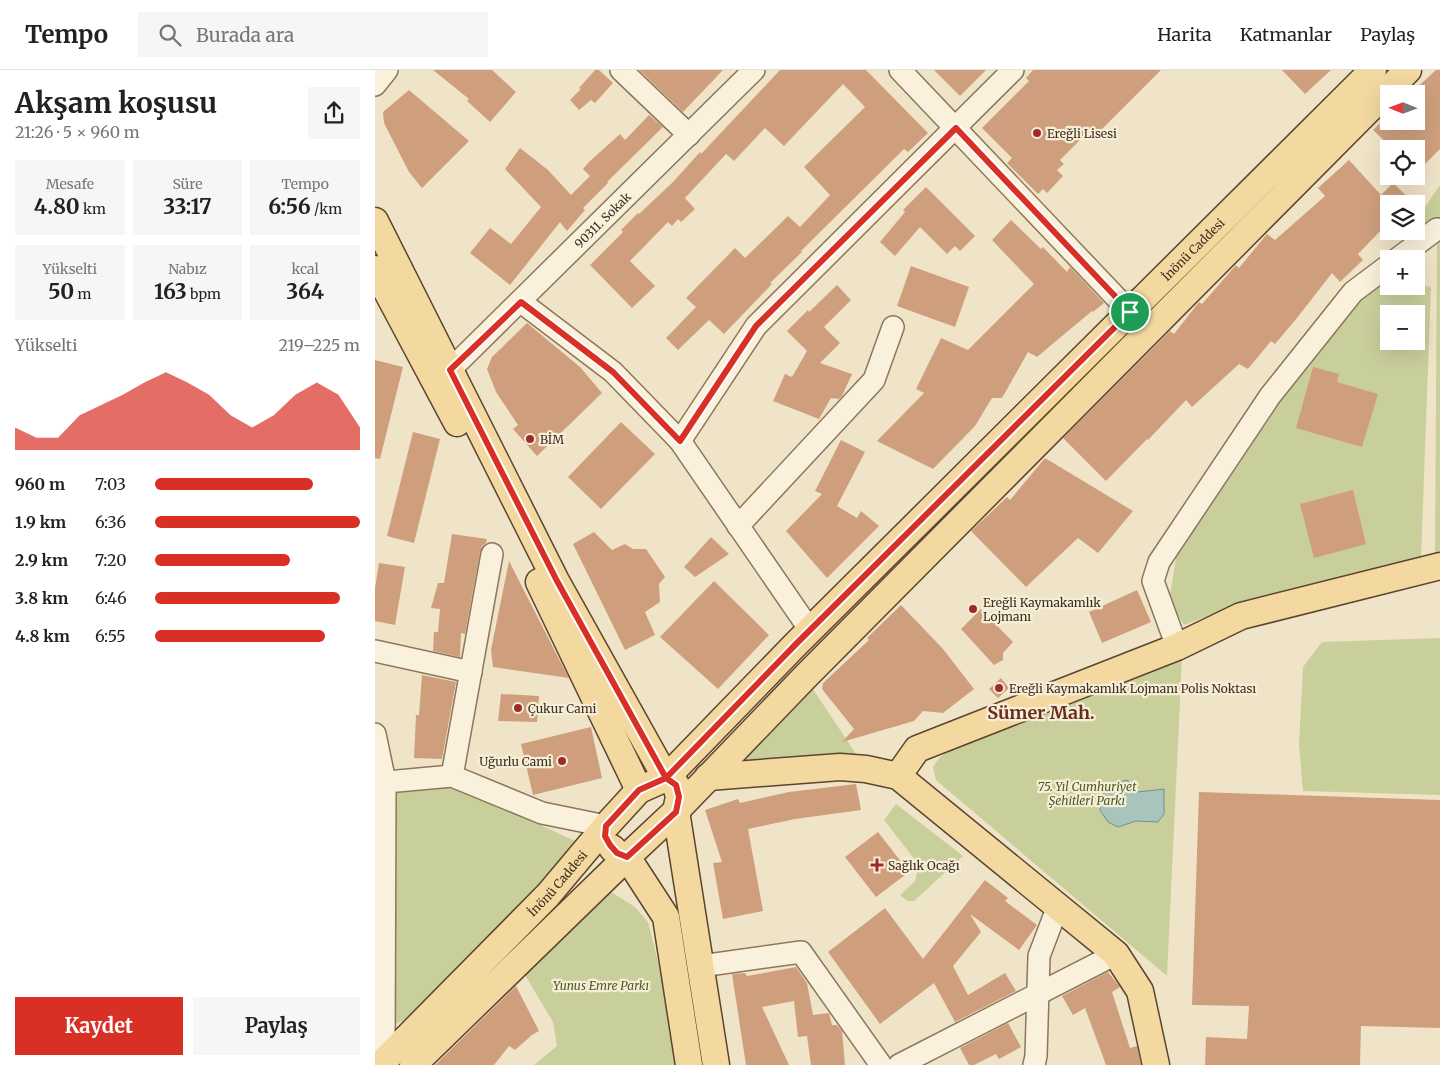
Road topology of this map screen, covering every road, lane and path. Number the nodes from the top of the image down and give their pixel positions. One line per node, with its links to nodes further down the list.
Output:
1 (387, 70): 8 (street)
2 (621, 70): 10 (street)
3 (754, 70): 10 (street, 90311. Sokak)
4 (900, 70): 9 (street)
5 (1013, 70): 9 (street)
6 (1373, 70): 17 (main road, İnönü Caddesi)
7 (1408, 70): 31 (main road)
8 (375, 85)
9 (956, 128): 17 (street); 20 (street)
10 (689, 135): 16 (street, 90311. Sokak)
11 (375, 221): 19 (main road)
12 (1437, 229): 13 (street)
13 (1409, 250)
14 (375, 269): 34 (main road)
15 (1380, 272): 25 (street)
16 (521, 302): 19 (street, 90311. Sokak); 20 (street)
17 (1130, 312): 24 (main road, İnönü Caddesi)
18 (893, 327): 21 (street)
19 (450, 370): 32 (main road)
20 (680, 441): 21 (street)
21 (738, 526): 24 (street)
22 (492, 554): 27 (street)
23 (1440, 566): 25 (main road)
24 (810, 630): 32 (main road, İnönü Caddesi)
25 (1177, 647): 30 (main road)
26 (375, 651): 27 (street)
27 (471, 672): 29 (street)
28 (375, 734): 33 (street)
29 (452, 776): 33 (street); 36 (street)
30 (898, 776): 31 (main road); 38 (main road)
31 (708, 777): 35 (main road)
32 (666, 778): 34 (main road, İnönü Caddesi); 35 (main road)
33 (380, 783): 42 (street)
34 (639, 790): 36 (main road, İnönü Caddesi)
35 (676, 812): 37 (main road); 40 (main road)
36 (606, 826): 37 (main road); 42 (main road, İnönü Caddesi)
37 (627, 857): 43 (main road); 44 (main road)
38 (1058, 906): 39 (main road); 41 (street)
39 (1116, 954): 41 (street); 49 (main road)
40 (701, 966): 45 (main road); 46 (street)
41 (1038, 994): 47 (street); 48 (street)
42 (382, 1063)
43 (413, 1065)
44 (689, 1065)
45 (716, 1065)
46 (881, 1065)
47 (899, 1065)
48 (1034, 1065)
49 (1156, 1065)

